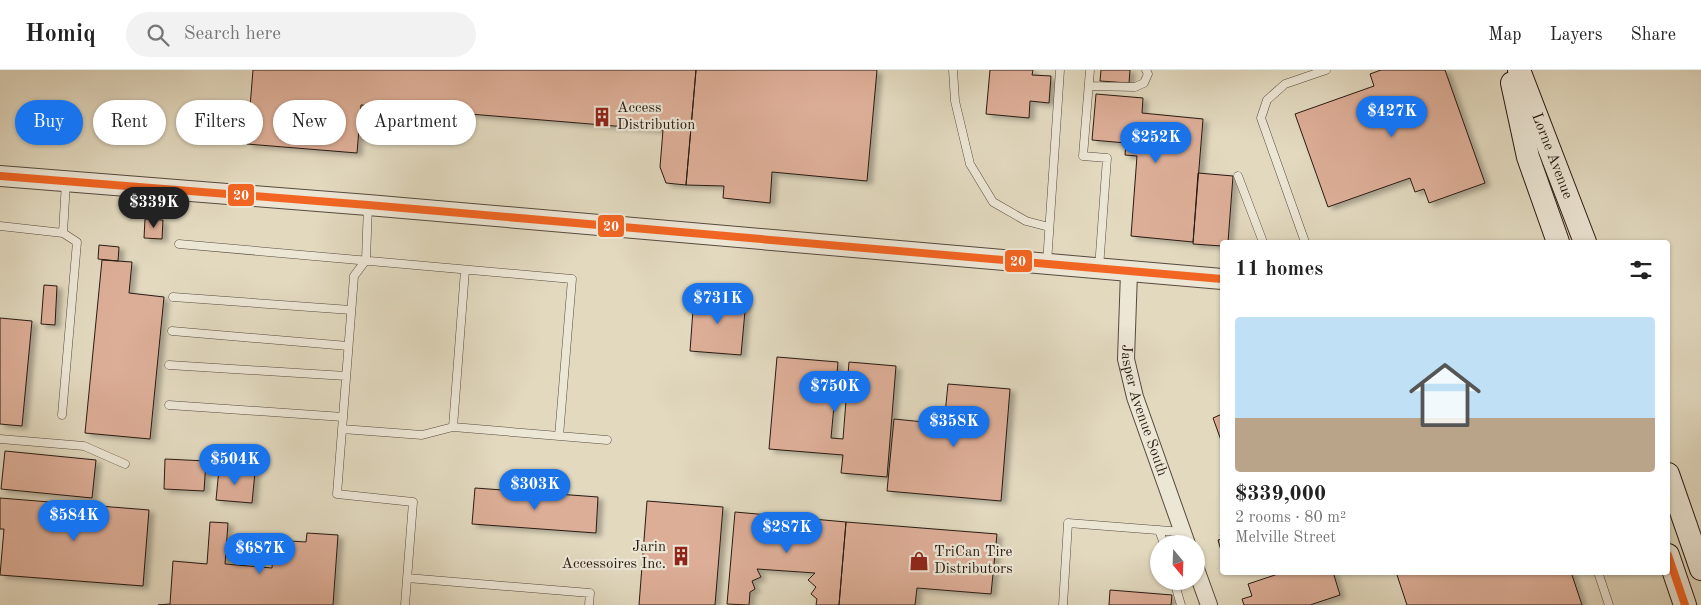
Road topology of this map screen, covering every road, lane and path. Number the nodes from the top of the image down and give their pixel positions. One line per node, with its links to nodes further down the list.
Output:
1 (953, 70): 15 (lane)
2 (1060, 70): 15 (lane)
3 (1090, 70): 8 (lane)
4 (1146, 70): 8 (lane)
5 (1326, 70): 18 (lane)
6 (1508, 70): 13 (main road, Lorne Avenue)
7 (1519, 70): 21 (main road, Lorne Avenue)
8 (1089, 86): 25 (lane)
9 (0, 176): 11 (street)
10 (1238, 176): 17 (lane)
11 (66, 182): 12 (street); 16 (lane)
12 (368, 205): 23 (lane); 24 (street)
13 (1545, 207): 19 (main road); 20 (main road, Lorne Avenue)
14 (0, 226): 16 (lane)
15 (1049, 227): 24 (lane)
16 (63, 233): 36 (lane)
17 (1262, 240)
18 (1304, 240)
19 (1541, 240)
20 (1557, 240)
21 (1584, 240)
22 (179, 244): 23 (lane)
23 (366, 260): 26 (lane); 30 (lane)
24 (1047, 265): 25 (street)
25 (1100, 268): 27 (street)
26 (465, 270): 38 (lane); 40 (lane)
27 (1129, 272): 28 (street); 48 (street, Jasper Avenue South)
28 (1220, 279)
29 (173, 298): 30 (lane)
30 (351, 310): 32 (lane)
31 (172, 331): 32 (lane)
32 (348, 346): 34 (lane)
33 (168, 365): 34 (lane)
34 (346, 376): 37 (lane)
35 (169, 405): 37 (lane)
36 (62, 415)
37 (343, 417): 39 (lane)
38 (452, 427): 39 (lane); 40 (lane)
39 (342, 429): 52 (lane)
40 (559, 436): 42 (lane)
41 (0, 439): 43 (lane)
42 (607, 440)
43 (125, 464)
44 (1670, 482): 50 (main road)
45 (1159, 530): 46 (lane); 47 (lane); 57 (lane)
46 (1161, 535)
47 (1175, 535)
48 (1184, 535)
49 (1670, 560): 61 (main road)
50 (1701, 569)
51 (1599, 575): 60 (lane)
52 (407, 578): 55 (lane); 56 (lane)
53 (1177, 590): 58 (lane)
54 (1204, 590): 59 (street)
55 (405, 605)
56 (589, 605)
57 (1063, 605)
58 (1181, 605)
59 (1209, 605)
60 (1609, 605)
61 (1685, 605)

